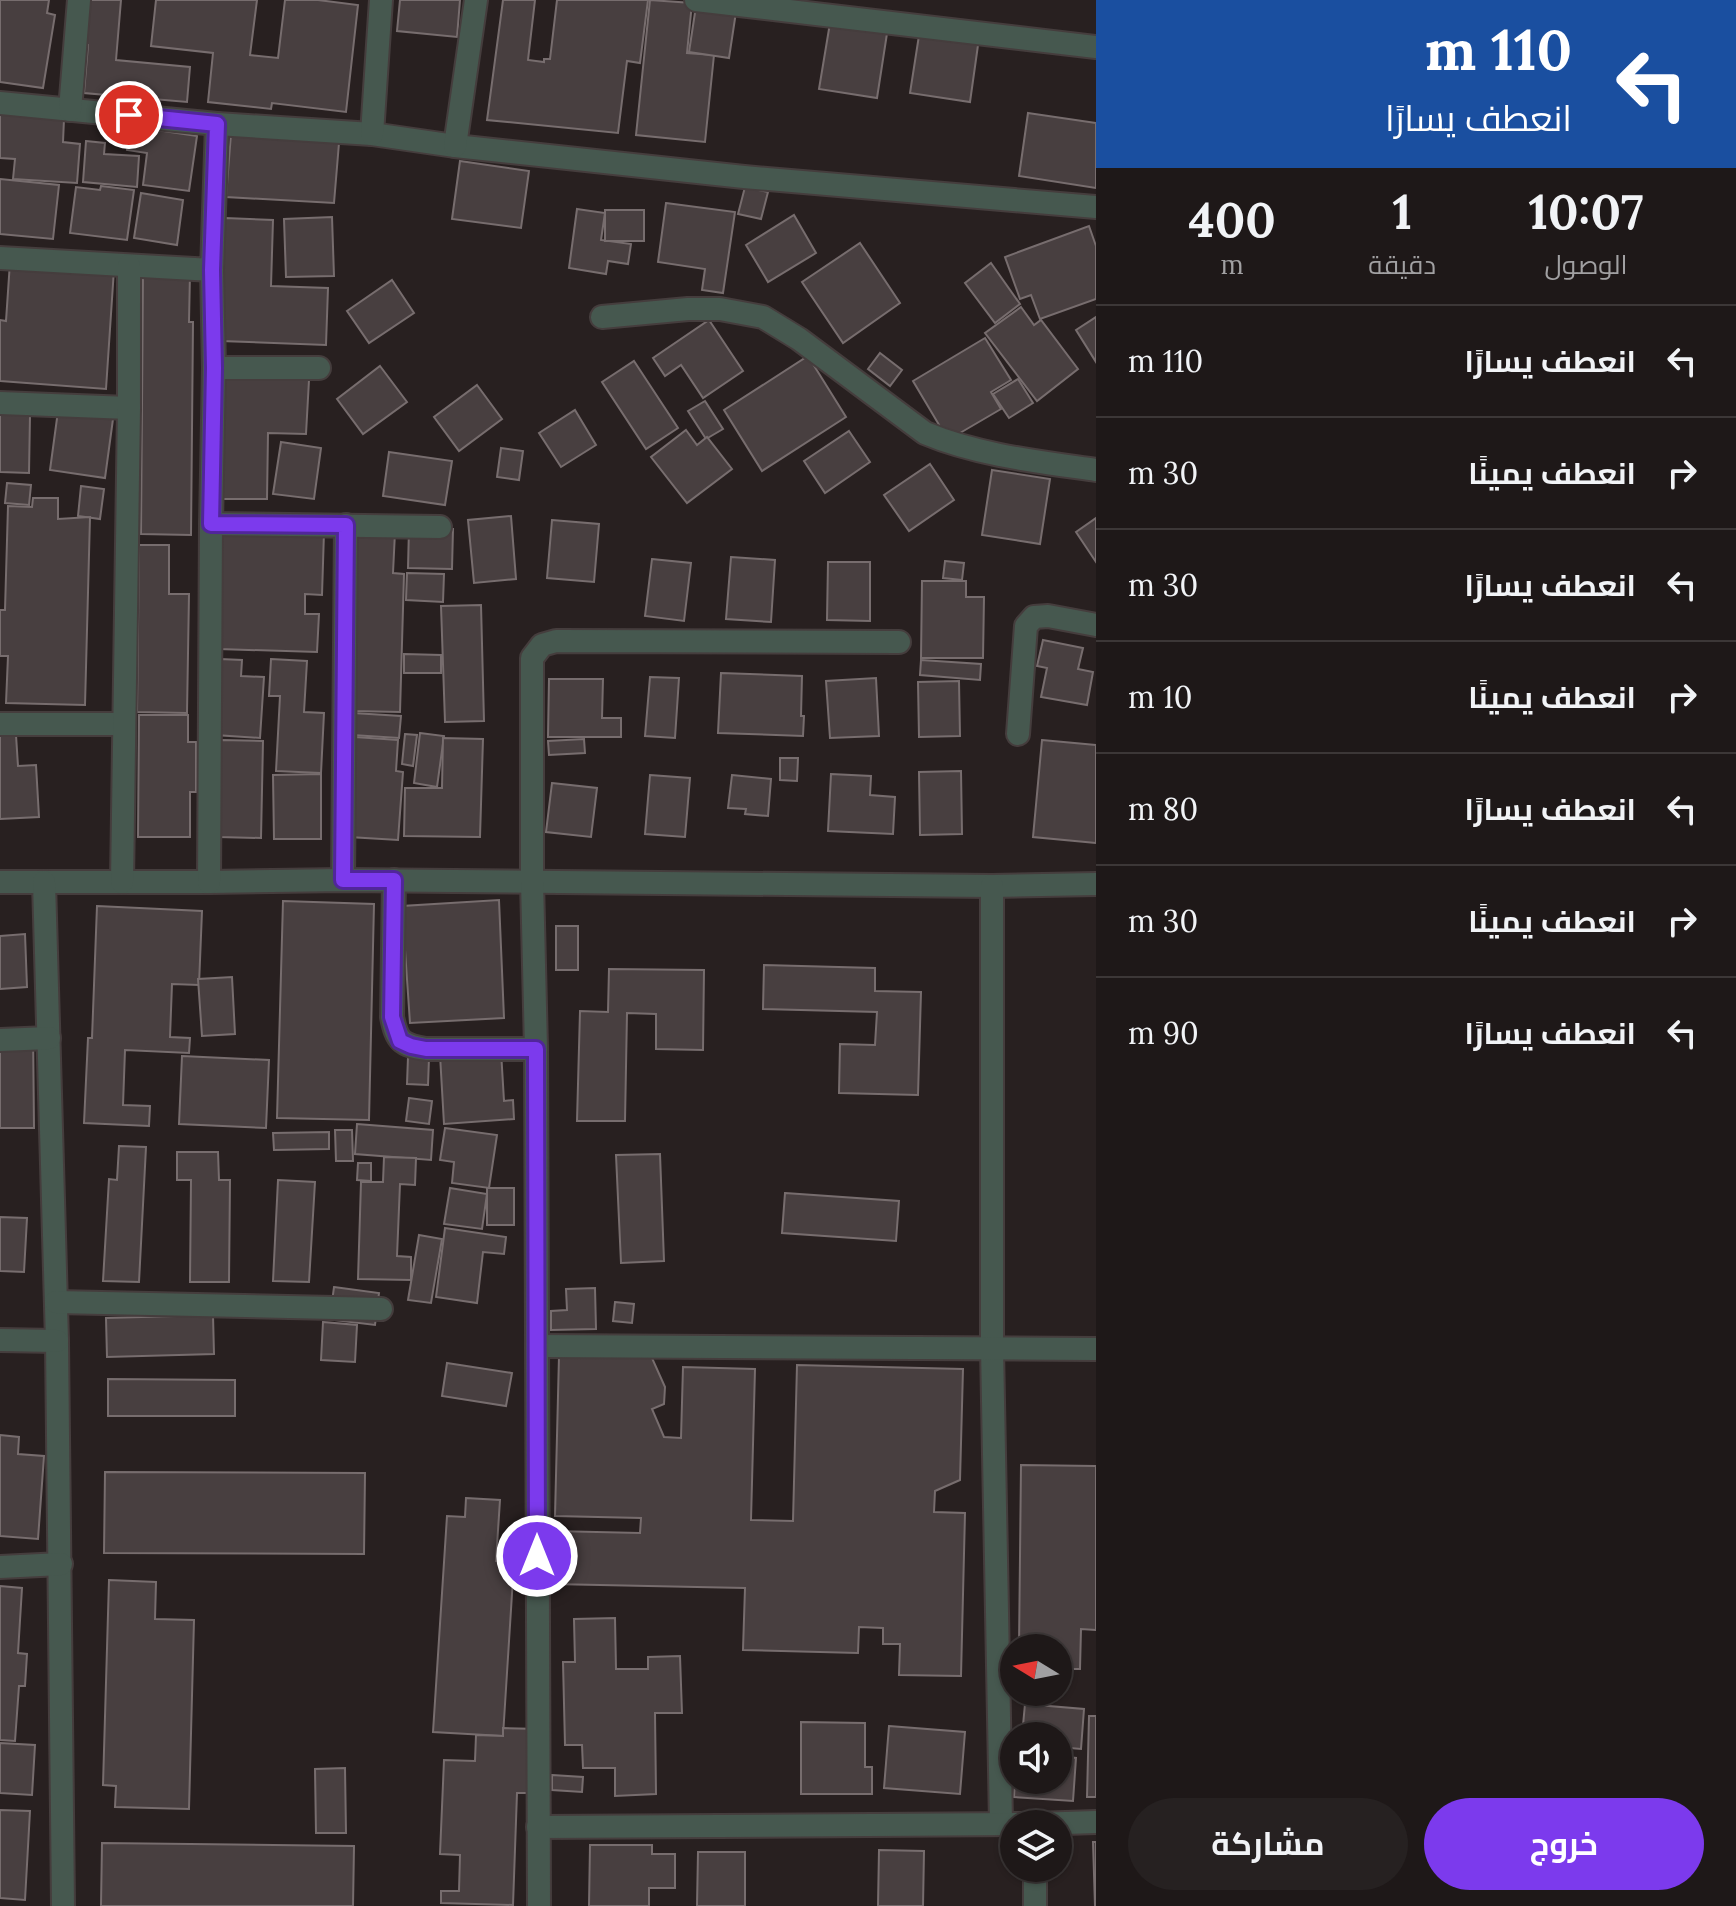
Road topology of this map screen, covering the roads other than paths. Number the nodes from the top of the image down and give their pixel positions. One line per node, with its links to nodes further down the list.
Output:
1 (79, 0): 7 (street)
2 (381, 0): 9 (street)
3 (476, 0): 10 (street)
4 (696, 0): 5 (street)
5 (1096, 47)
6 (0, 103): 7 (street)
7 (70, 110): 8 (street)
8 (217, 124): 9 (street); 14 (street)
9 (372, 134): 10 (street)
10 (455, 146): 11 (street)
11 (1096, 207)
12 (0, 258): 13 (street)
13 (129, 266): 14 (street); 19 (street)
14 (212, 270): 16 (street)
15 (602, 317): 20 (street)
16 (214, 368): 17 (street); 21 (street)
17 (319, 368)
18 (0, 403): 19 (street)
19 (129, 408): 27 (street)
20 (1096, 470)
21 (211, 524): 22 (street); 35 (street)
22 (346, 525): 23 (street); 29 (street)
23 (440, 527)
24 (1096, 625): 28 (street)
25 (899, 642): 31 (street)
26 (0, 724): 27 (street)
27 (123, 724): 34 (street)
28 (1018, 734)
29 (343, 880): 30 (street); 35 (street)
30 (394, 880): 31 (street); 40 (street)
31 (532, 881): 37 (street); 40 (street)
32 (0, 882): 33 (street)
33 (44, 882): 34 (street); 38 (street)
34 (122, 882): 35 (street)
35 (209, 882)
36 (1096, 884): 37 (street)
37 (992, 886): 46 (street)
38 (49, 1038): 39 (street); 41 (street)
39 (0, 1040)
40 (536, 1049): 45 (street)
41 (56, 1302): 42 (street); 44 (street)
42 (381, 1309)
43 (0, 1340): 44 (street)
44 (57, 1341): 48 (street)
45 (537, 1346): 46 (street); 54 (street)
46 (992, 1348): 47 (street); 50 (street)
47 (1096, 1349)
48 (61, 1564): 49 (street); 56 (street)
49 (0, 1567)
50 (1001, 1810)
51 (1096, 1822): 53 (street)
52 (1000, 1823): 54 (street)
53 (1072, 1823)
54 (538, 1827): 57 (street)
55 (1035, 1882): 58 (street)
56 (63, 1906)
57 (539, 1906)
58 (1035, 1906)

